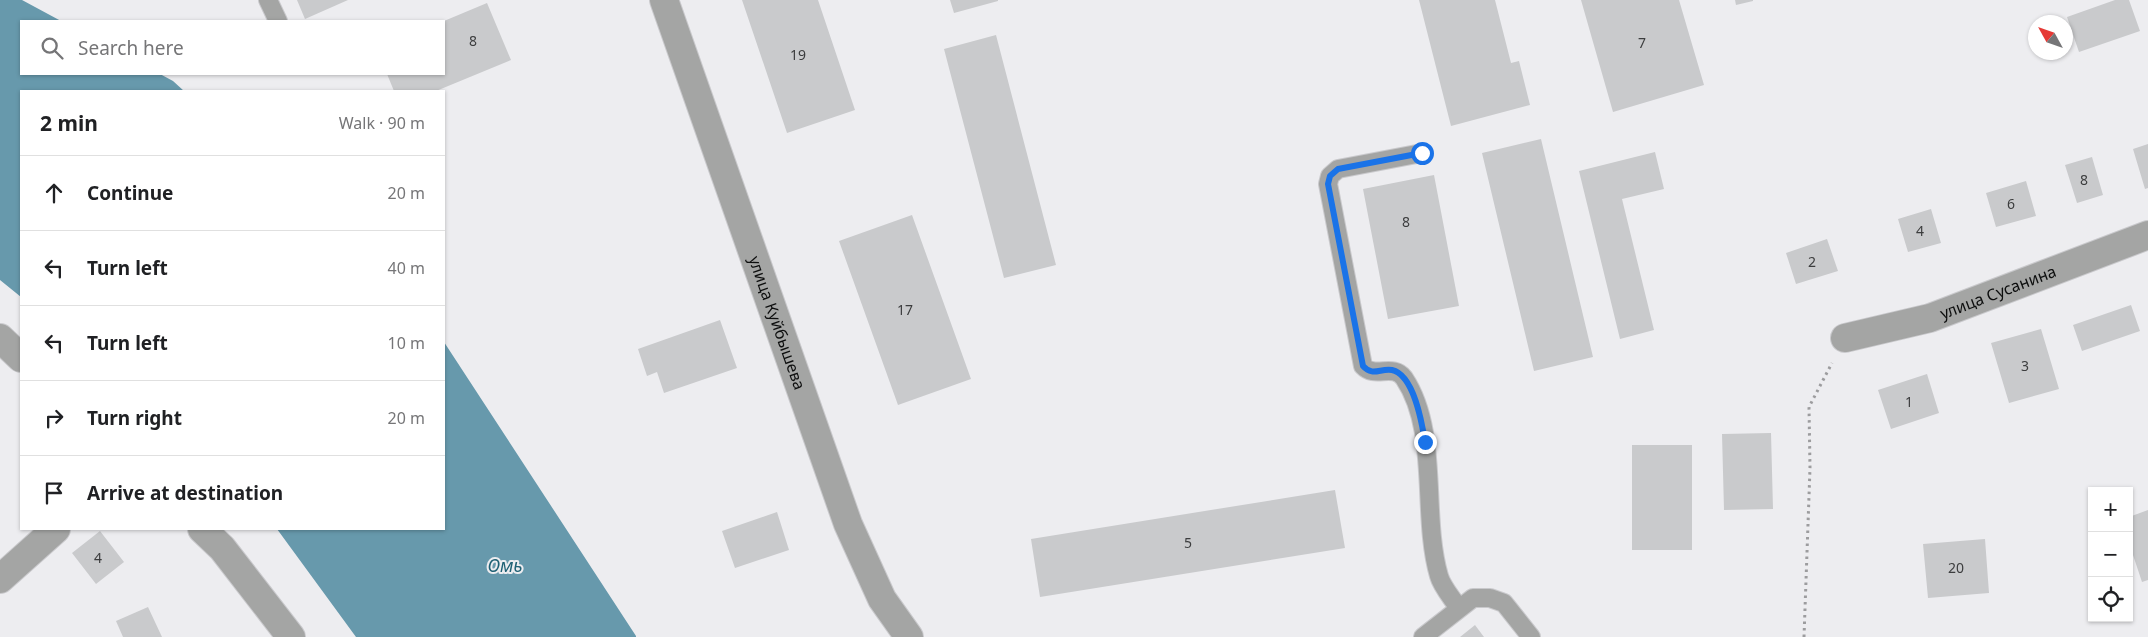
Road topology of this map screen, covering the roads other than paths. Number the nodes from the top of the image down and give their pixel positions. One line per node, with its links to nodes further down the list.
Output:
1 (268, 0): 3 (lane)
2 (664, 0): 14 (street, улица Куйбышева)
3 (278, 20)
4 (1422, 153): 12 (lane)
5 (2148, 235): 7 (street, улица Сусанина)
6 (0, 338): 8 (street)
7 (1846, 338)
8 (20, 357)
9 (55, 530): 11 (street)
10 (203, 530): 13 (street)
11 (0, 579)
12 (1460, 609): 15 (lane); 16 (lane)
13 (291, 637)
14 (909, 637)
15 (1423, 637)
16 (1531, 637)

